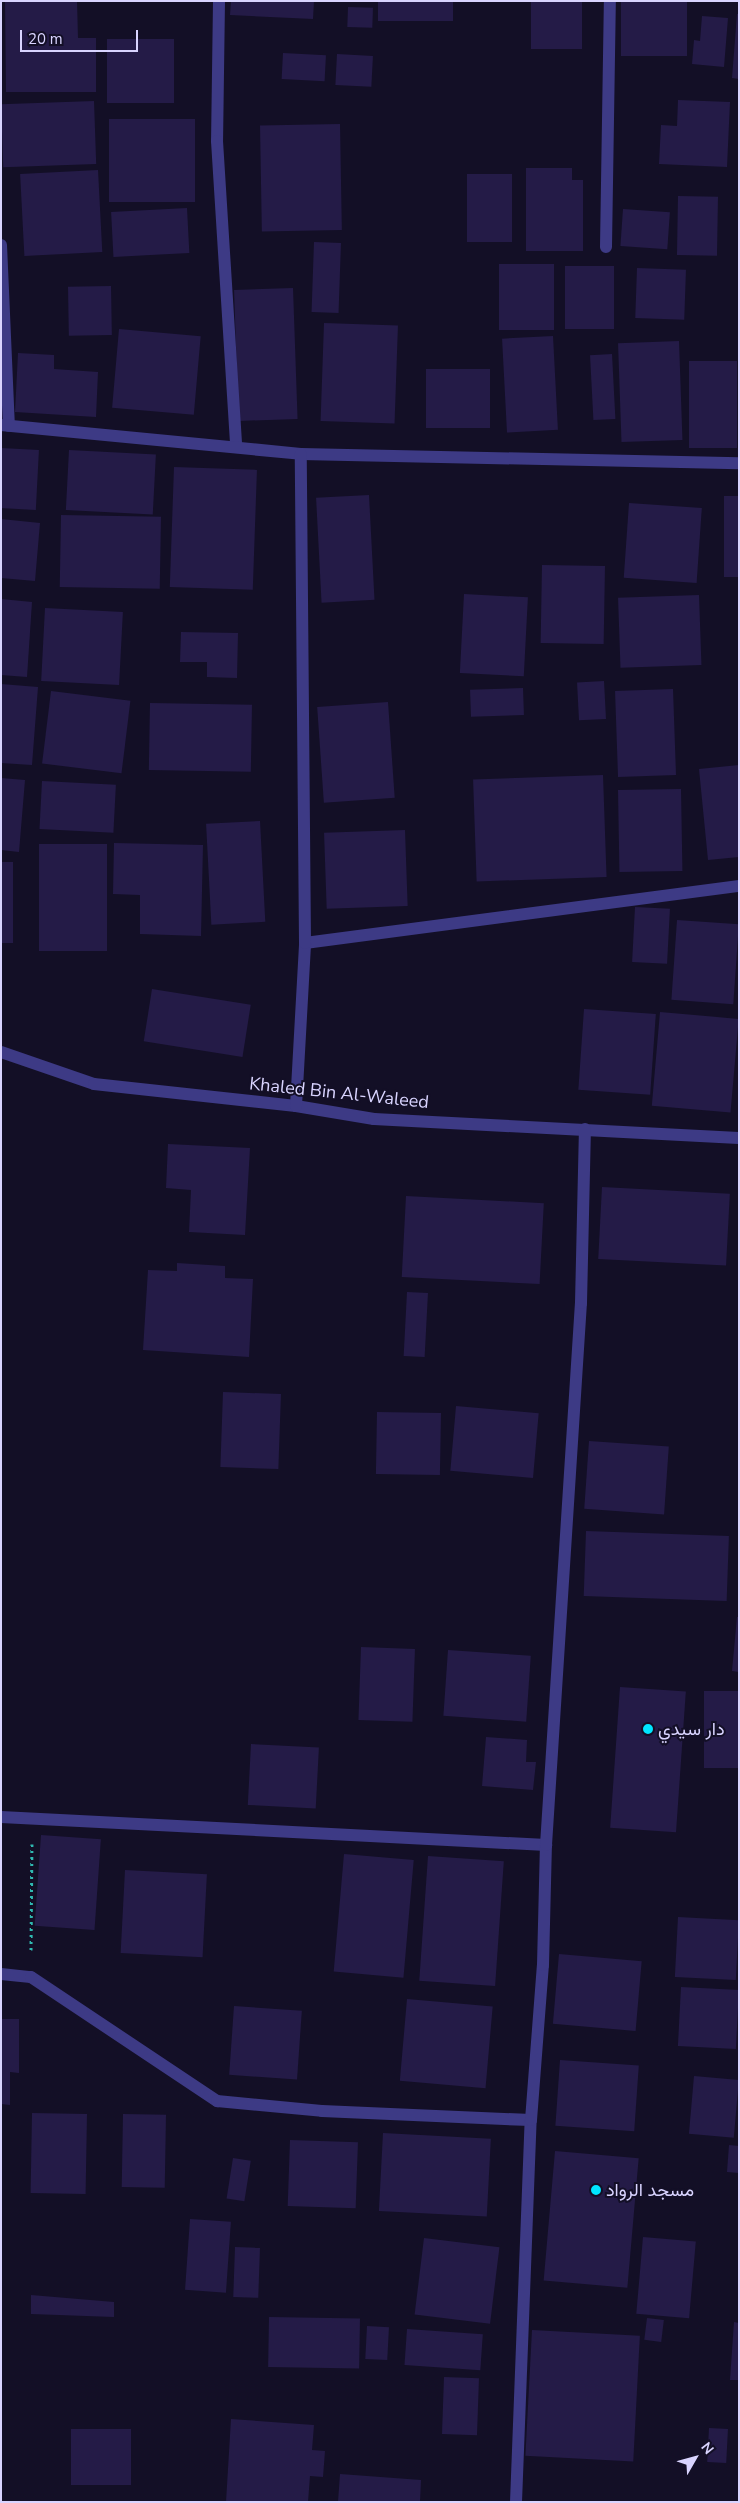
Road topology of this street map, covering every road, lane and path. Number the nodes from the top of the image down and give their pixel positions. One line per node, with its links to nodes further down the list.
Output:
1 (219, 1): 6 (street)
2 (610, 1): 4 (street)
3 (1, 245): 5 (street)
4 (606, 247)
5 (5, 425): 6 (street)
6 (236, 446): 7 (street)
7 (301, 454): 8 (street); 10 (street)
8 (739, 462)
9 (739, 886): 10 (street)
10 (305, 942): 12 (street)
11 (1, 1052): 12 (street, Khaled Bin Al-Waleed)
12 (296, 1106): 13 (street, Khaled Bin Al-Waleed)
13 (585, 1129): 14 (street, Khaled Bin Al-Waleed); 17 (street)
14 (739, 1138)
15 (1, 1817): 16 (street)
16 (33, 1818): 17 (street); 19 (path)
17 (546, 1845): 20 (street)
18 (1, 1974): 19 (street)
19 (31, 1977): 20 (street)
20 (532, 2120): 21 (street)
21 (516, 2502)

